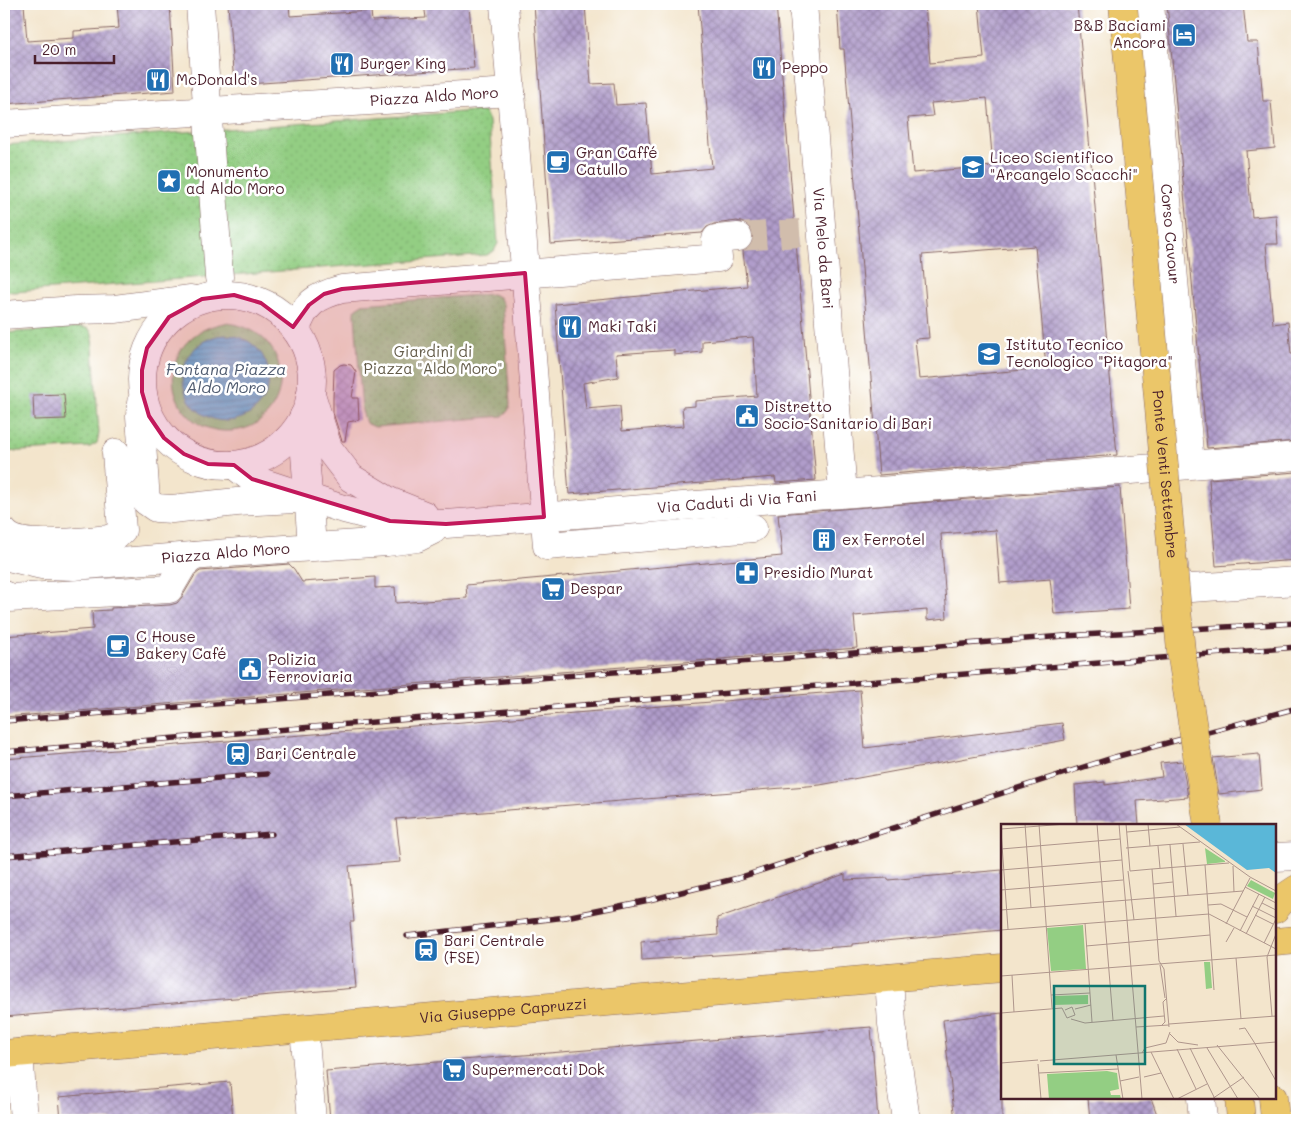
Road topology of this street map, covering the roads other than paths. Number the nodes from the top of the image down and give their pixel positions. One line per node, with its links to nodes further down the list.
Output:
1 (200, 4): 7 (street)
2 (504, 4): 6 (street)
3 (803, 4): 23 (street, Via Melo da Bari)
4 (1124, 4): 34 (main road, Ponte Venti Settembre, bridge)
5 (1150, 4): 22 (street, Corso Cavour)
6 (511, 92): 7 (street, Piazza Aldo Moro); 10 (street, Piazza Aldo Moro)
7 (207, 111): 8 (street, Piazza Aldo Moro); 11 (street)
8 (4, 124)
9 (738, 237): 10 (street)
10 (525, 274): 14 (street); 25 (street, Piazza Aldo Moro)
11 (219, 286): 12 (street); 14 (street); 15 (street)
12 (106, 309): 13 (street); 15 (street)
13 (4, 315)
14 (296, 330): 17 (street)
15 (147, 348): 16 (street)
16 (141, 404): 18 (street); 19 (street); 21 (street)
17 (308, 405): 21 (street); 24 (street); 26 (street)
18 (142, 450): 19 (street); 24 (street)
19 (111, 453): 28 (street)
20 (1297, 456): 22 (street, Via Caduti di Via Fani)
21 (234, 465): 24 (street, Piazza Aldo Moro)
22 (1178, 465): 23 (street, Via Caduti di Via Fani); 32 (street, Corso Cavour)
23 (843, 494): 25 (street, Via Caduti di Via Fani)
24 (309, 498): 26 (street, Piazza Aldo Moro); 29 (street)
25 (544, 517): 26 (street, Piazza Aldo Moro); 27 (street, Via Caduti di Via Fani)
26 (446, 524): 29 (street, Piazza Aldo Moro)
27 (753, 528)
28 (4, 532)
29 (312, 546): 31 (street, Piazza Aldo Moro)
30 (4, 554): 31 (street, Piazza Aldo Moro)
31 (194, 556): 33 (street)
32 (1297, 581)
33 (4, 596)
34 (1208, 824)
35 (1297, 856): 36 (street)
36 (1276, 857)
37 (1297, 889): 38 (main road)
38 (1276, 908)
39 (1297, 940): 40 (main road)
40 (1276, 942)
41 (1001, 968): 42 (main road, Via Giuseppe Capruzzi)
42 (889, 978): 43 (main road, Via Giuseppe Capruzzi); 50 (street)
43 (304, 1028): 44 (main road, Via Giuseppe Capruzzi); 49 (street)
44 (11, 1053): 48 (street)
45 (1201, 1099): 51 (street)
46 (1239, 1099): 52 (main road)
47 (1273, 1099): 53 (main road)
48 (24, 1120)
49 (312, 1120)
50 (906, 1120)
51 (1203, 1120)
52 (1241, 1120)
53 (1275, 1120)

